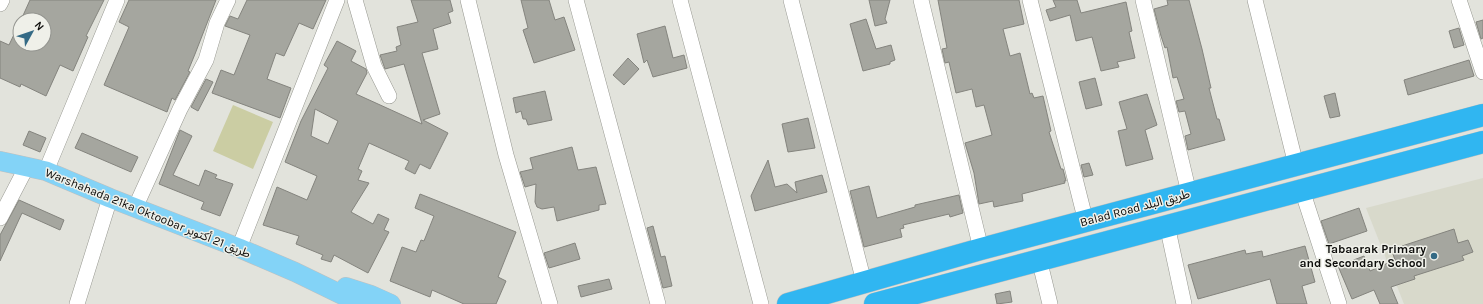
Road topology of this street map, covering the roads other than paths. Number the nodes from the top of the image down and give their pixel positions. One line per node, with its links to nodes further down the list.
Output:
1 (2, 0): 15 (street)
2 (117, 0): 23 (street)
3 (228, 0): 27 (street)
4 (337, 0): 31 (street)
5 (355, 0): 17 (street)
6 (468, 0): 39 (street)
7 (576, 0): 40 (street)
8 (680, 0): 41 (street)
9 (791, 0): 35 (street)
10 (921, 0): 32 (street)
11 (1030, 0): 29 (street)
12 (1143, 0): 25 (street)
13 (1255, 0): 21 (street)
14 (1459, 0): 16 (street)
15 (0, 4)
16 (1483, 72)
17 (389, 96)
18 (1483, 115): 21 (highway, Balad Road طريق البلد)
19 (1483, 142): 24 (highway, Balad Road طريق البلد)
20 (0, 161): 22 (main road, Warshahada 21ka Oktoobar طريق 21 أكتوبر)
21 (1296, 165): 25 (highway, Balad Road طريق البلد)
22 (26, 168): 23 (main road, Warshahada 21ka Oktoobar طريق 21 أكتوبر); 28 (street)
23 (46, 171): 26 (main road, Warshahada 21ka Oktoobar طريق 21 أكتوبر)
24 (1302, 190): 30 (highway, Balad Road طريق البلد); 46 (street)
25 (1190, 193): 29 (highway, Balad Road طريق البلد)
26 (110, 198): 27 (main road, Warshahada 21ka Oktoobar طريق 21 أكتوبر); 36 (street)
27 (135, 208): 31 (main road, Warshahada 21ka Oktoobar طريق 21 أكتوبر)
28 (0, 218)
29 (1086, 222): 32 (highway, Balad Road طريق البلد)
30 (1167, 225): 33 (highway, Balad Road طريق البلد); 45 (street)
31 (239, 248): 34 (main road, Warshahada 21ka Oktoobar طريق 21 أكتوبر)
32 (981, 249): 35 (highway, Balad Road طريق البلد)
33 (1039, 259): 43 (highway, Balad Road طريق البلد); 44 (street)
34 (294, 272): 37 (main road); 38 (main road)
35 (864, 282): 42 (highway, Balad Road طريق البلد)
36 (77, 304)
37 (361, 304)
38 (391, 304)
39 (550, 304)
40 (658, 304)
41 (761, 304)
42 (788, 304)
43 (875, 304)
44 (1050, 304)
45 (1184, 304)
46 (1339, 304)

